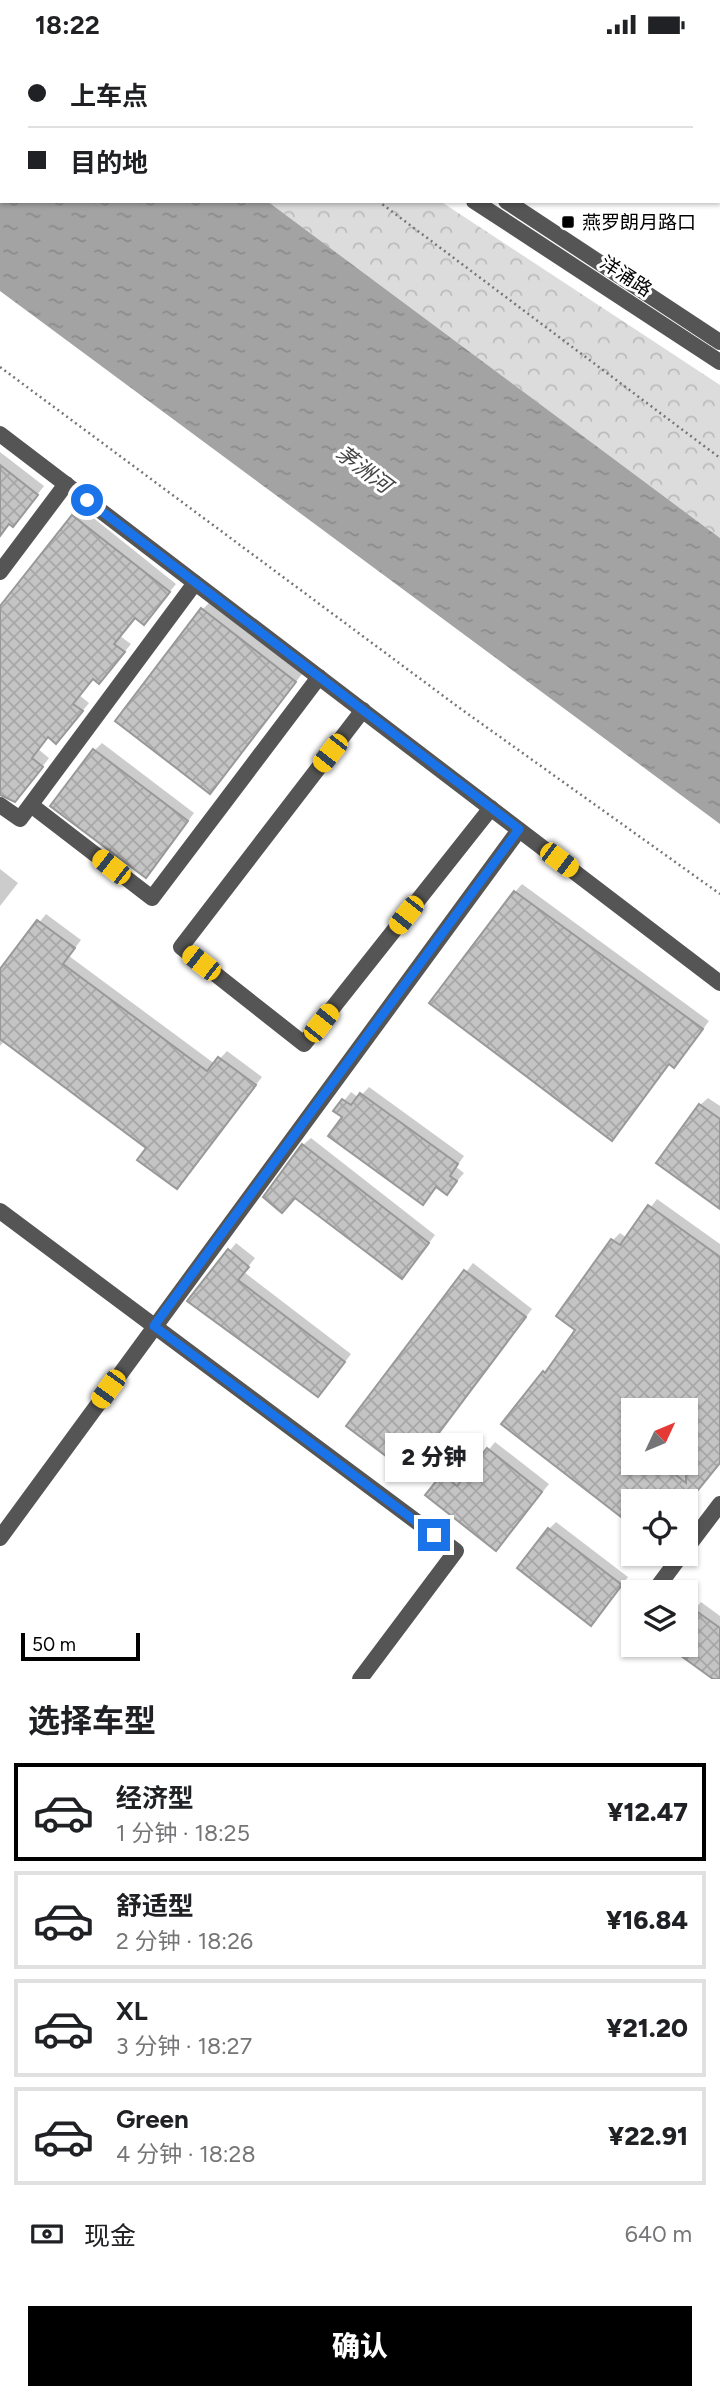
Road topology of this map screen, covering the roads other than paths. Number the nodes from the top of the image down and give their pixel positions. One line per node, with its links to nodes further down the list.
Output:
1 (477, 203): 4 (street, 洋涌路)
2 (509, 203): 3 (street, 洋涌路)
3 (720, 342)
4 (720, 362)
5 (0, 434): 6 (street)
6 (66, 484): 7 (street); 8 (street)
7 (0, 572)
8 (195, 583): 9 (street); 12 (street)
9 (319, 677): 10 (street); 12 (street)
10 (363, 711): 13 (street); 13 (street)
11 (0, 804): 12 (street)
12 (31, 804)
13 (491, 808): 14 (street)
14 (519, 829): 15 (street); 17 (street)
15 (720, 983)
16 (0, 1211): 17 (street)
17 (154, 1326): 20 (street); 21 (street)
18 (720, 1504): 19 (street)
19 (698, 1533)
20 (0, 1538)
21 (360, 1679)

